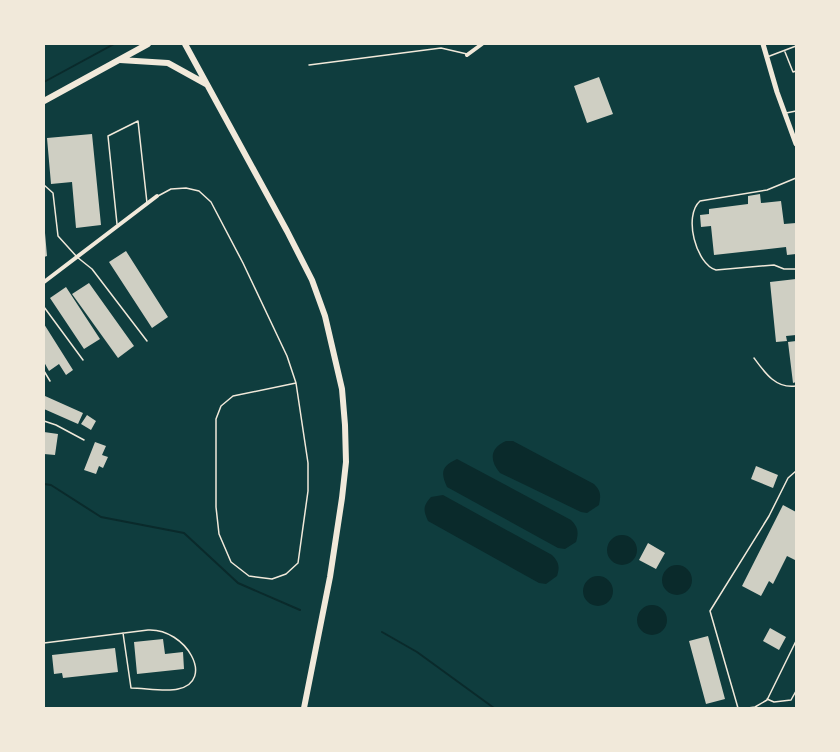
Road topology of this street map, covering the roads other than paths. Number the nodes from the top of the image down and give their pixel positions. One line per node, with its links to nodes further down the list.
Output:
1 (148, 44): 9 (highway)
2 (185, 44): 12 (highway)
3 (482, 44): 7 (street)
4 (763, 44): 8 (main road)
5 (796, 46): 6 (lane)
6 (785, 51): 8 (lane); 11 (lane)
7 (468, 55): 10 (lane)
8 (767, 57): 15 (main road)
9 (119, 60): 12 (highway); 13 (highway)
10 (309, 65)
11 (796, 71)
12 (207, 84): 42 (highway)
13 (44, 101)
14 (796, 111): 15 (lane)
15 (785, 113): 16 (main road)
16 (796, 144)
17 (796, 178): 23 (lane)
18 (44, 185): 22 (lane)
19 (157, 196): 20 (street); 31 (lane)
20 (147, 204): 21 (street); 21 (lane)
21 (118, 226): 22 (street)
22 (77, 257): 24 (street); 26 (lane)
23 (796, 269)
24 (44, 282)
25 (44, 307): 28 (lane)
26 (147, 341)
27 (754, 358): 32 (lane)
28 (84, 360)
29 (44, 371): 30 (lane)
30 (51, 381)
31 (296, 383): 31 (lane)
32 (796, 386)
33 (44, 421): 34 (lane)
34 (84, 440)
35 (796, 471): 43 (lane)
36 (123, 633): 36 (lane); 38 (lane)
37 (796, 641): 39 (lane)
38 (44, 643)
39 (796, 646): 41 (lane)
40 (796, 691): 41 (lane)
41 (767, 699): 44 (lane)
42 (304, 708)
43 (738, 708)
44 (748, 708)

